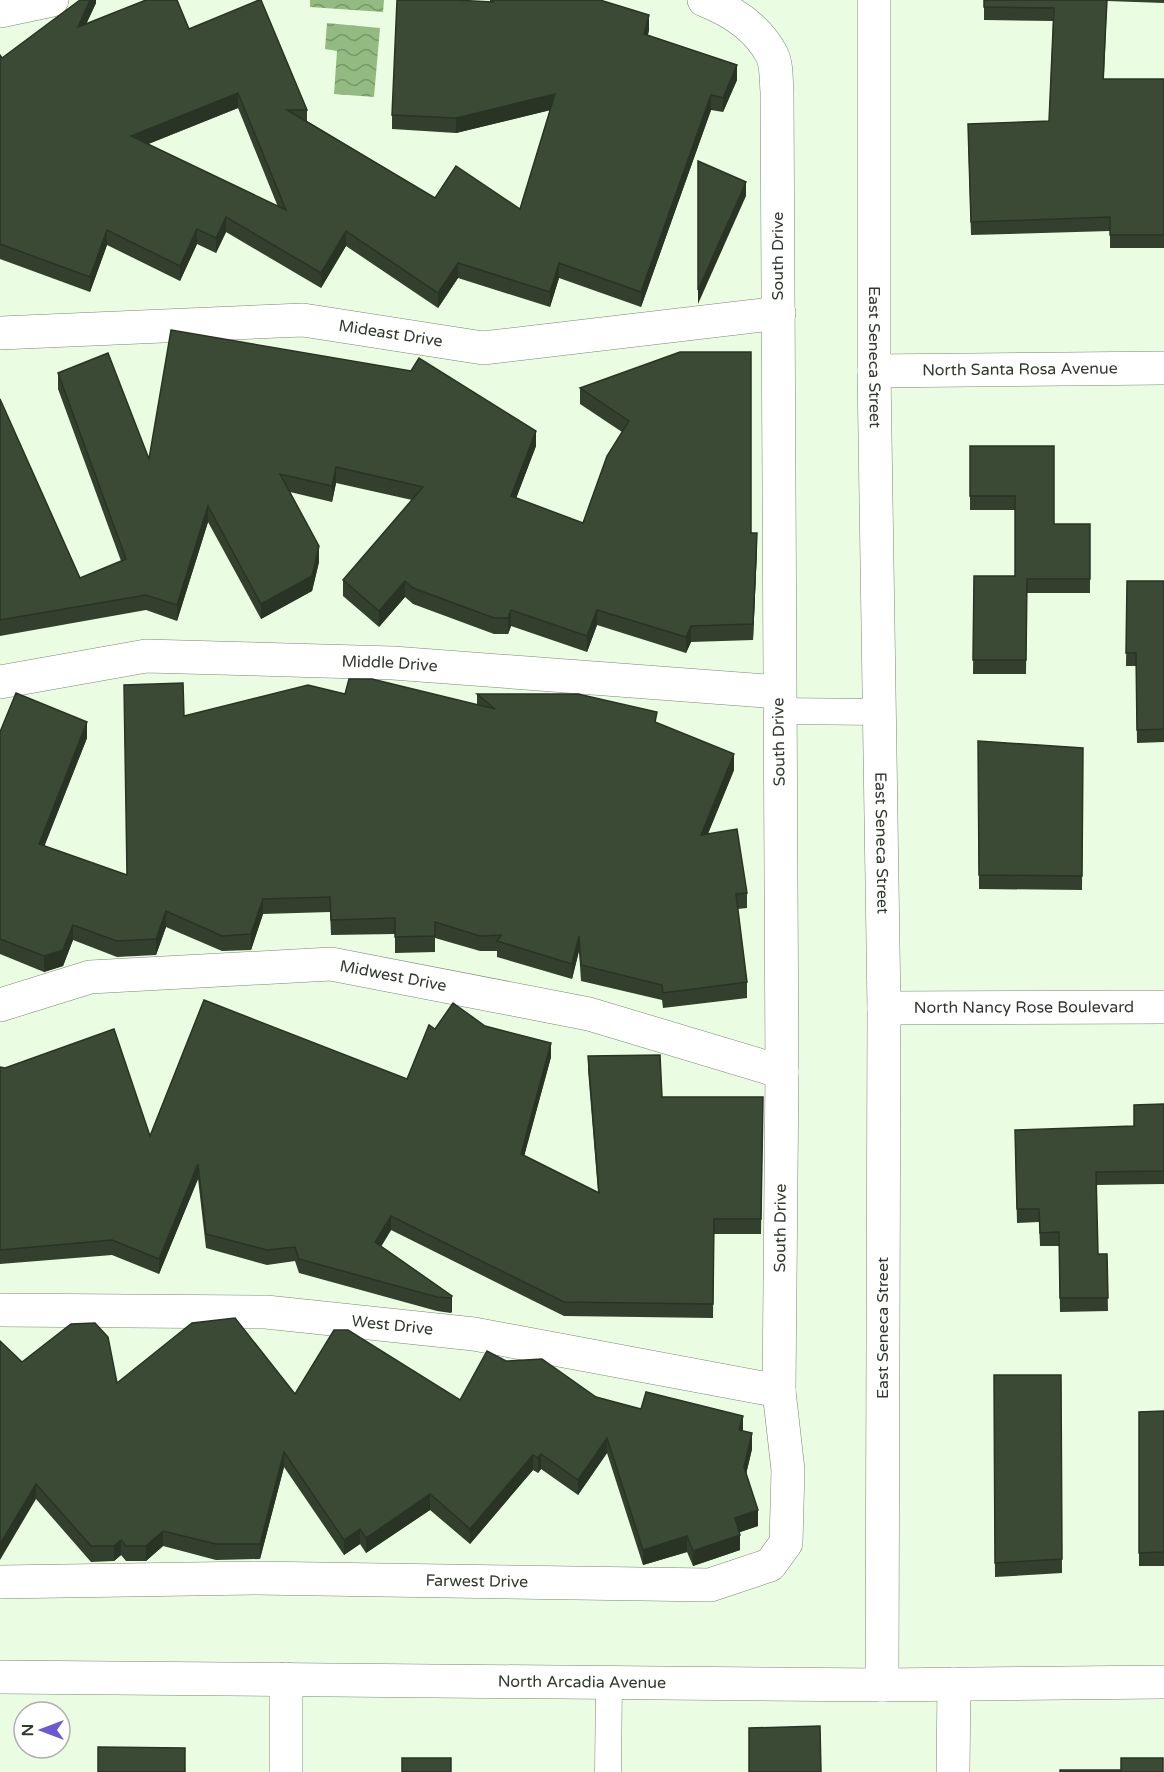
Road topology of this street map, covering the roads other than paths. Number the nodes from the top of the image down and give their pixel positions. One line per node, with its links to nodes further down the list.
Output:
1 (52, 0): 4 (street)
2 (704, 0): 5 (street, South Drive)
3 (874, 0): 8 (street, East Seneca Street)
4 (0, 11)
5 (779, 313): 6 (street, Mideast Drive); 10 (street, South Drive)
6 (0, 333)
7 (1164, 368): 8 (street, North Santa Rosa Avenue)
8 (874, 371): 11 (street, East Seneca Street)
9 (0, 682): 10 (street, Middle Drive)
10 (779, 701): 11 (lane); 15 (street, South Drive)
11 (879, 712): 14 (street, East Seneca Street)
12 (0, 1005): 15 (street, Midwest Drive)
13 (1164, 1006): 14 (street, North Nancy Rose Boulevard)
14 (884, 1008): 24 (street, East Seneca Street)
15 (782, 1072): 17 (street, South Drive)
16 (0, 1310): 17 (street, West Drive)
17 (779, 1391): 18 (street, Farwest Drive)
18 (0, 1582)
19 (0, 1677): 20 (street, North Arcadia Avenue)
20 (286, 1679): 21 (street, North Arcadia Avenue); 25 (street)
21 (609, 1682): 24 (street, North Arcadia Avenue); 26 (lane)
22 (1164, 1682): 23 (street, North Arcadia Avenue)
23 (954, 1684): 24 (street, North Arcadia Avenue); 27 (street)
24 (882, 1685)
25 (286, 1772)
26 (608, 1772)
27 (953, 1772)

